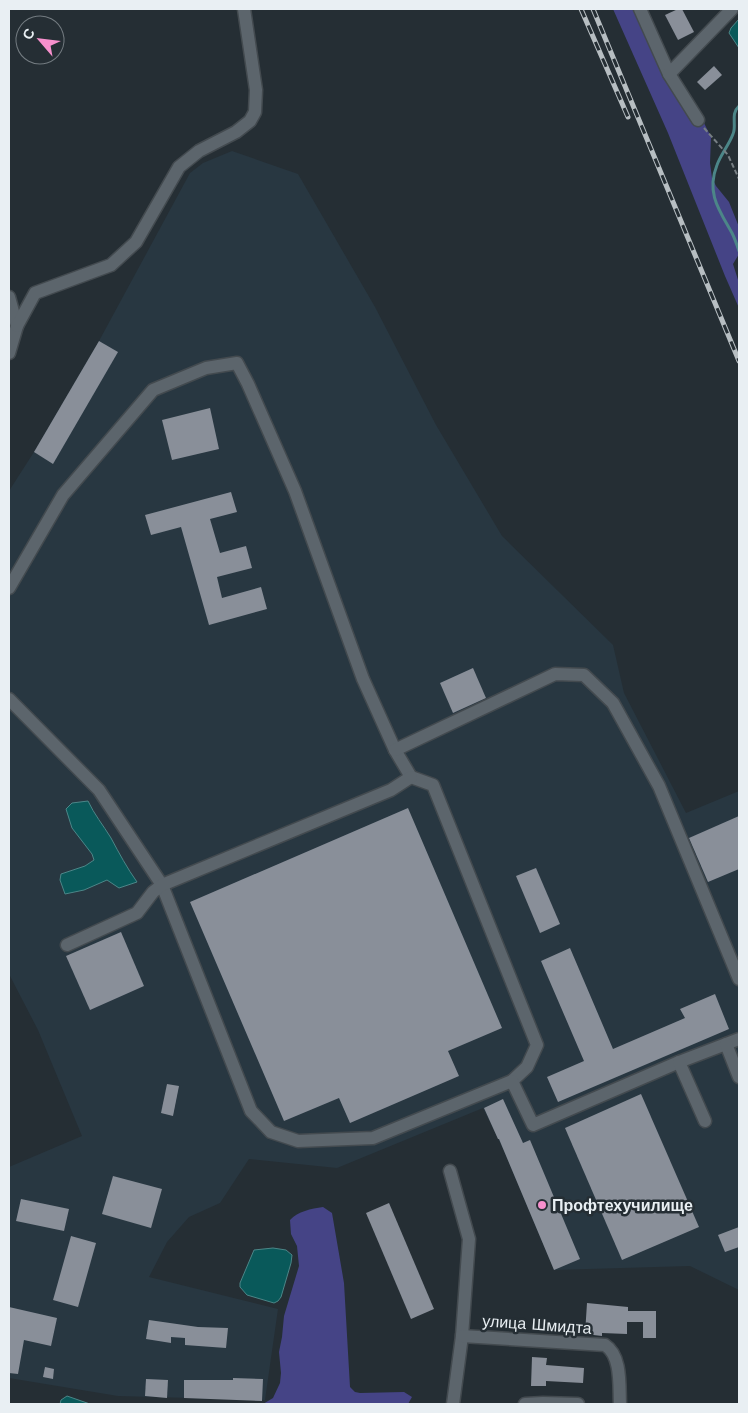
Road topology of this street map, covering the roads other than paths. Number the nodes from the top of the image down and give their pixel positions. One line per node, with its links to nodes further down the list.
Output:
1 (244, 9): 7 (street)
2 (640, 9): 4 (street)
3 (732, 9): 4 (street)
4 (669, 74): 5 (street)
5 (698, 120)
6 (9, 297): 7 (street)
7 (17, 326): 8 (street)
8 (9, 353)
9 (9, 588): 11 (street)
10 (9, 699): 13 (street)
11 (395, 750): 12 (street); 15 (street)
12 (410, 777): 13 (street); 20 (street)
13 (162, 885): 14 (street); 20 (street)
14 (67, 945)
15 (739, 979)
16 (739, 1039): 17 (street)
17 (726, 1044): 18 (street); 19 (street)
18 (679, 1062): 20 (street); 21 (street)
19 (739, 1077)
20 (512, 1080)
21 (705, 1120)
22 (450, 1170): 23 (street)
23 (462, 1336): 24 (street); 27 (street, улица Шмидта)
24 (453, 1404)
25 (525, 1404): 26 (street)
26 (578, 1404)
27 (620, 1404)

